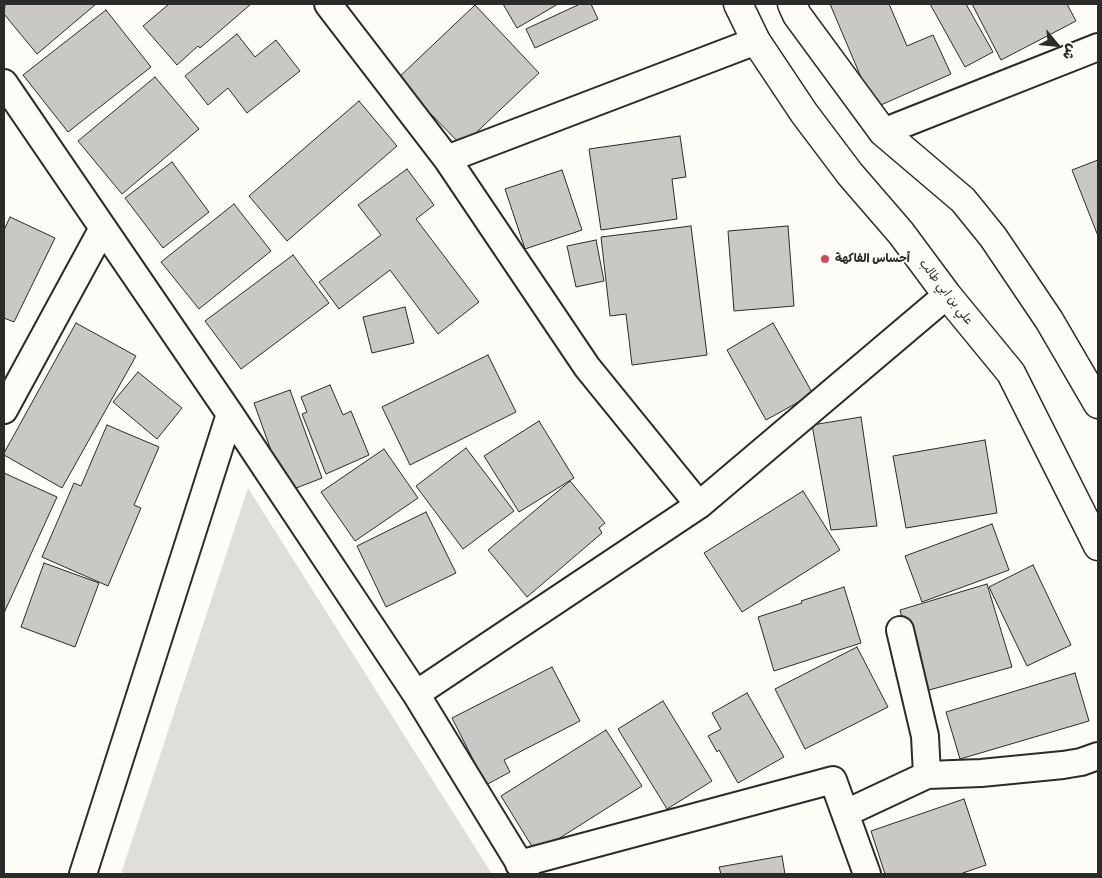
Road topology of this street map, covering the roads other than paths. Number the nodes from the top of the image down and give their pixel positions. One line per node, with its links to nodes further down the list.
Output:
1 (328, 4): 8 (street)
2 (738, 4): 4 (main road, علي بن ابي طالب)
3 (792, 4): 7 (main road)
4 (756, 41): 8 (street); 10 (main road, علي بن ابي طالب)
5 (1098, 47): 7 (street)
6 (4, 82): 9 (street)
7 (883, 132): 11 (main road)
8 (446, 159): 14 (street)
9 (103, 228): 12 (street); 13 (street)
10 (947, 294): 14 (street); 15 (main road, علي بن ابي طالب)
11 (1098, 404)
12 (4, 410)
13 (230, 414): 17 (street); 22 (street)
14 (699, 505): 17 (street)
15 (1098, 546)
16 (900, 630): 19 (street)
17 (416, 694): 21 (street)
18 (1098, 756): 19 (street)
19 (927, 776): 20 (street)
20 (846, 812): 21 (street); 23 (street)
21 (523, 869)
22 (83, 874)
23 (867, 874)

